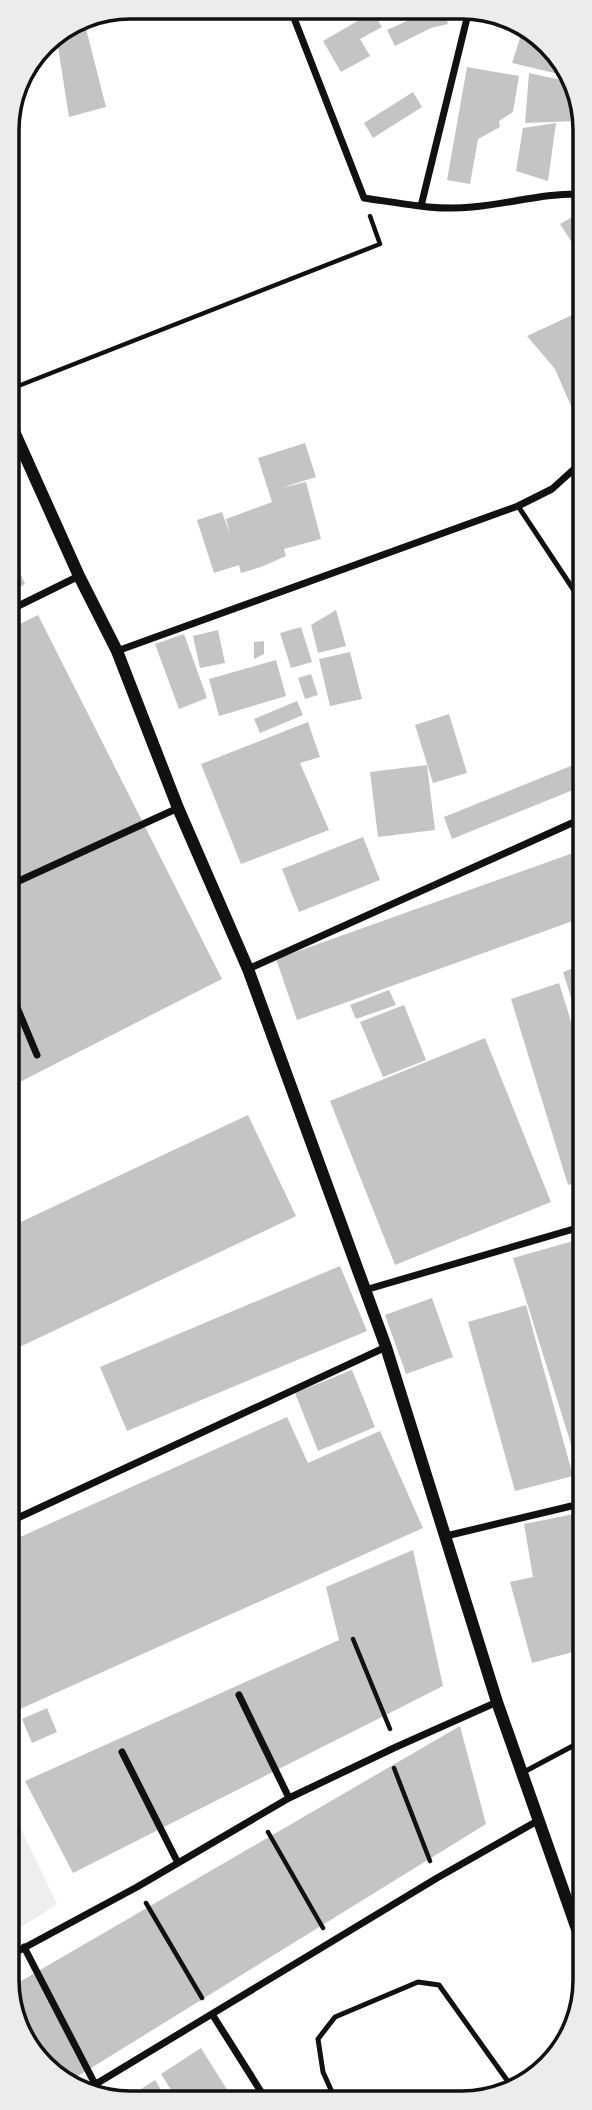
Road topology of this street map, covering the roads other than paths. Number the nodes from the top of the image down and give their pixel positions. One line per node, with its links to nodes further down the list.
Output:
1 (294, 19): 4 (street)
2 (468, 20): 4 (street)
3 (573, 195): 4 (street)
4 (421, 206)
5 (19, 442): 8 (street)
6 (573, 470): 7 (street)
7 (518, 506): 9 (lane); 11 (street)
8 (79, 576): 10 (street); 11 (street)
9 (573, 589)
10 (19, 606)
11 (117, 651): 12 (street)
12 (178, 808): 14 (street); 15 (street)
13 (573, 823): 15 (street)
14 (19, 881)
15 (248, 969): 19 (street)
16 (19, 1012): 17 (street)
17 (37, 1055)
18 (573, 1229): 19 (street)
19 (364, 1290): 20 (street)
20 (386, 1347): 22 (street); 23 (street)
21 (573, 1506): 23 (street)
22 (19, 1516)
23 (446, 1536): 25 (street)
24 (239, 1695): 29 (street)
25 (497, 1702): 28 (street); 29 (street)
26 (573, 1746): 28 (lane)
27 (122, 1752): 31 (street)
28 (522, 1773): 30 (street)
29 (289, 1798): 31 (street)
30 (539, 1820): 32 (street); 35 (street)
31 (178, 1863): 33 (street)
32 (573, 1918)
33 (24, 1947): 34 (street); 37 (street)
34 (19, 1950)
35 (212, 2014): 37 (street); 38 (street)
36 (507, 2081): 39 (lane)
37 (95, 2084)
38 (261, 2091)
39 (332, 2091)

